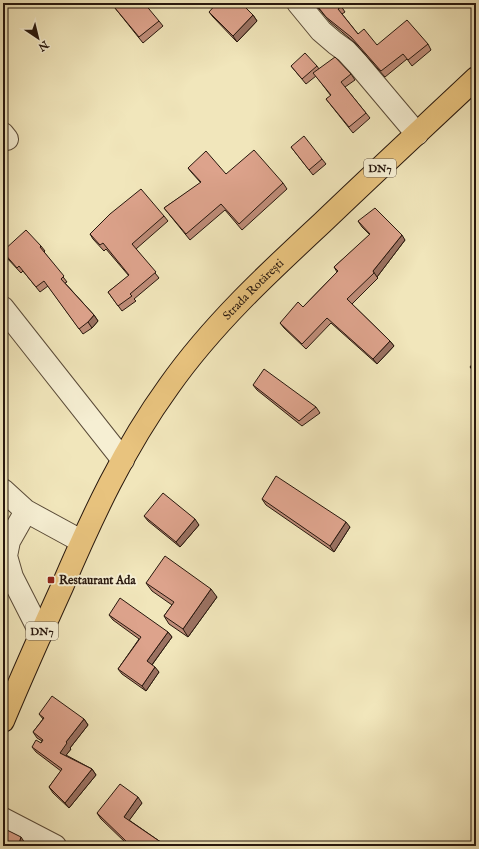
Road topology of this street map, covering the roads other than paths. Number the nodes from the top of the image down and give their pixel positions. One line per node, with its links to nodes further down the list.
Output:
1 (298, 3): 3 (street)
2 (476, 78): 3 (highway, Strada Rotărești / DN7)
3 (417, 134): 5 (highway, Strada Rotărești / DN7)
4 (3, 308): 5 (street)
5 (123, 460): 8 (highway, Strada Rotărești / DN7)
6 (3, 490): 7 (street)
7 (26, 511): 8 (street); 9 (street)
8 (82, 541): 9 (highway, DN7)
9 (41, 634): 10 (highway, DN7)
10 (3, 721)
11 (3, 819): 12 (street)
12 (55, 846)

